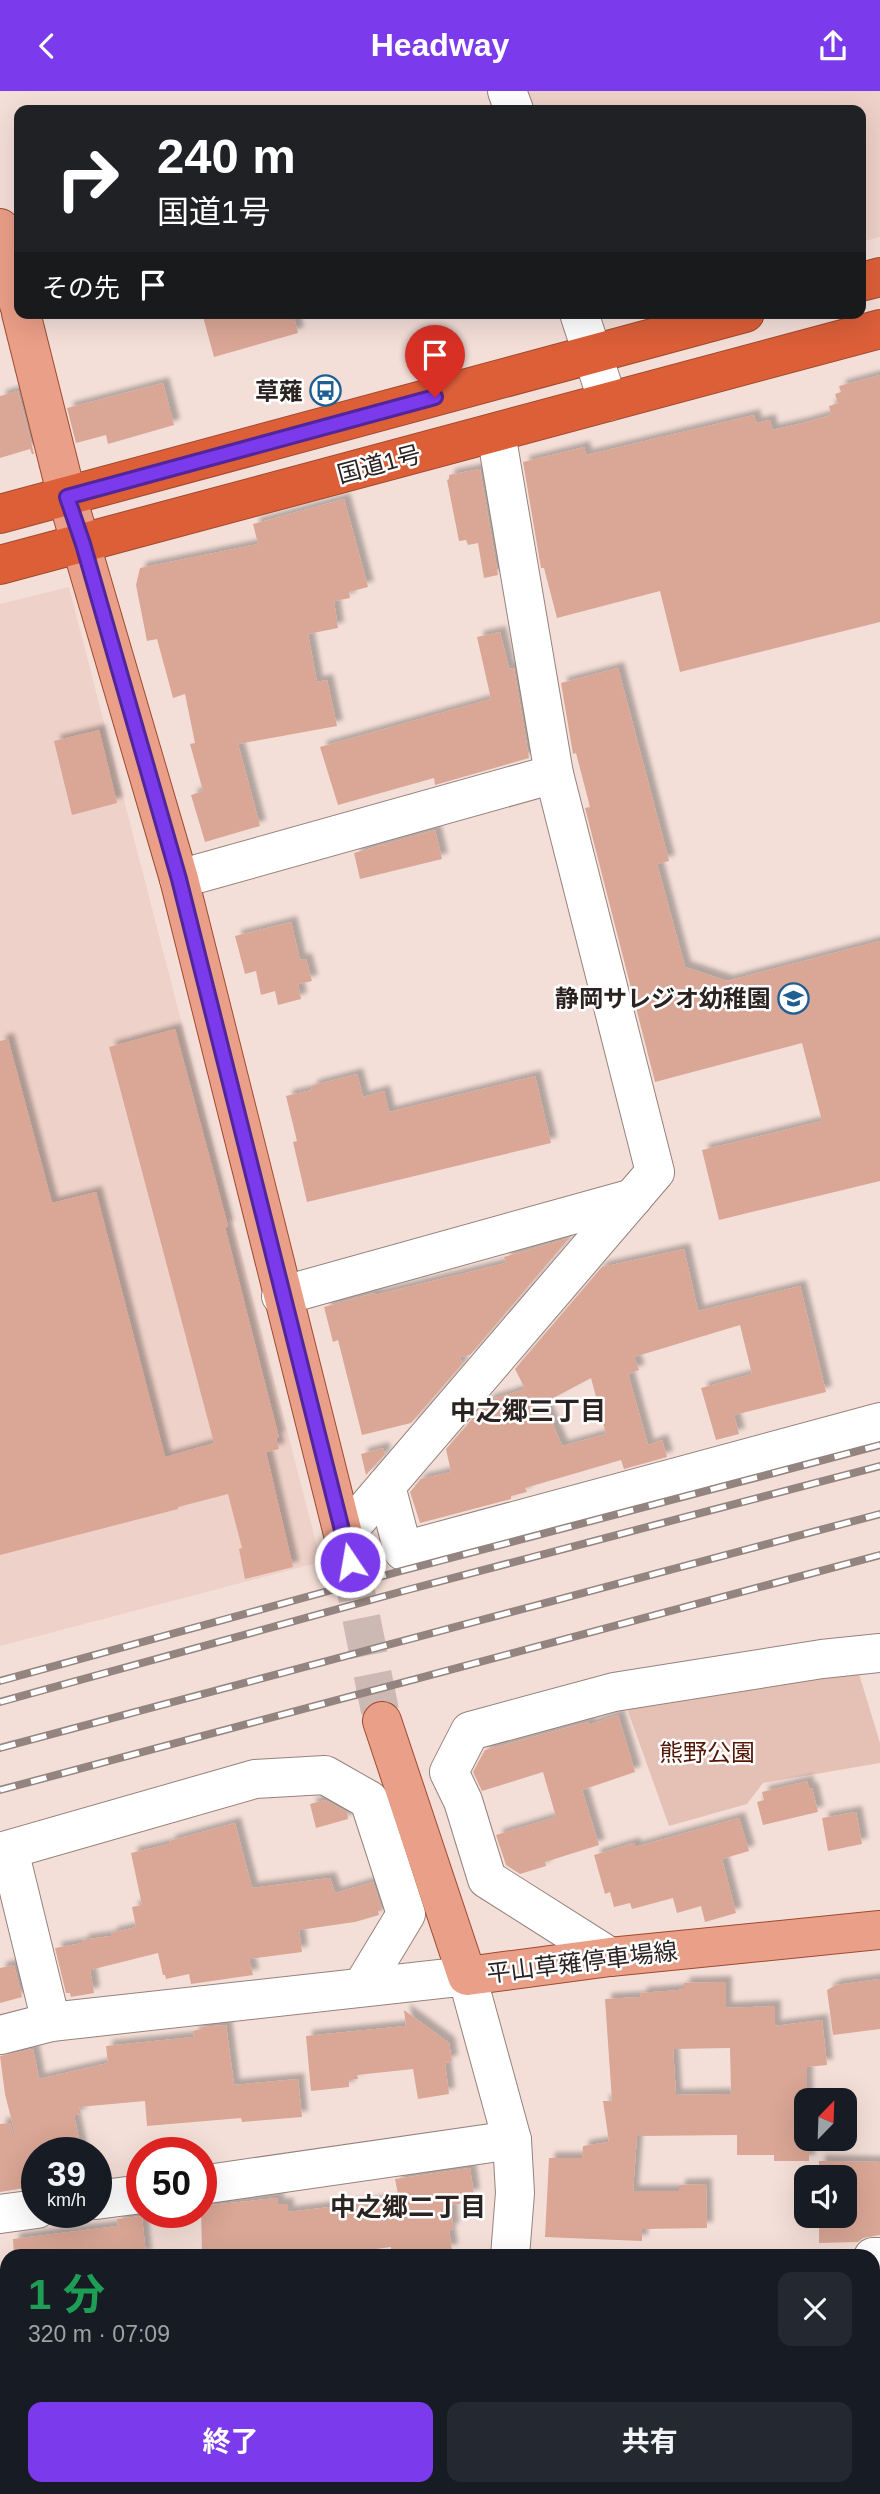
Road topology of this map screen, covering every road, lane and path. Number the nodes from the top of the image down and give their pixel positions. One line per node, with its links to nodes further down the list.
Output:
1 (0, 228): 2 (main road)
2 (14, 285)
3 (22, 319): 10 (main road)
4 (581, 319): 7 (street)
5 (723, 319): 7 (highway, 国道1号)
6 (880, 329): 8 (highway, 国道1号)
7 (592, 355): 8 (street); 10 (highway, 国道1号)
8 (608, 403): 9 (highway, 国道1号)
9 (495, 433): 12 (highway, 国道1号); 14 (street)
10 (67, 497): 11 (highway, 国道1号); 12 (main road)
11 (0, 514)
12 (83, 544): 13 (highway, 国道1号); 15 (main road)
13 (0, 565)
14 (554, 774): 15 (street); 16 (street)
15 (179, 879): 17 (main road)
16 (634, 1198): 17 (street); 19 (street)
17 (281, 1296): 20 (main road)
18 (880, 1422): 19 (street)
19 (386, 1486): 20 (street)
20 (347, 1549)
21 (878, 1662): 25 (street)
22 (382, 1721): 26 (main road, 平山草薙停車場線)
23 (5, 1851): 27 (street); 28 (street)
24 (880, 1930): 25 (main road, 平山草薙停車場線)
25 (610, 1957): 26 (main road, 平山草薙停車場線)
26 (467, 1976): 27 (street); 30 (street)
27 (362, 1987): 28 (street)
28 (51, 2022): 29 (street)
29 (0, 2035)
30 (512, 2140): 31 (street); 34 (street)
31 (217, 2183)
32 (21, 2211): 33 (street)
33 (0, 2214)
34 (511, 2249)

